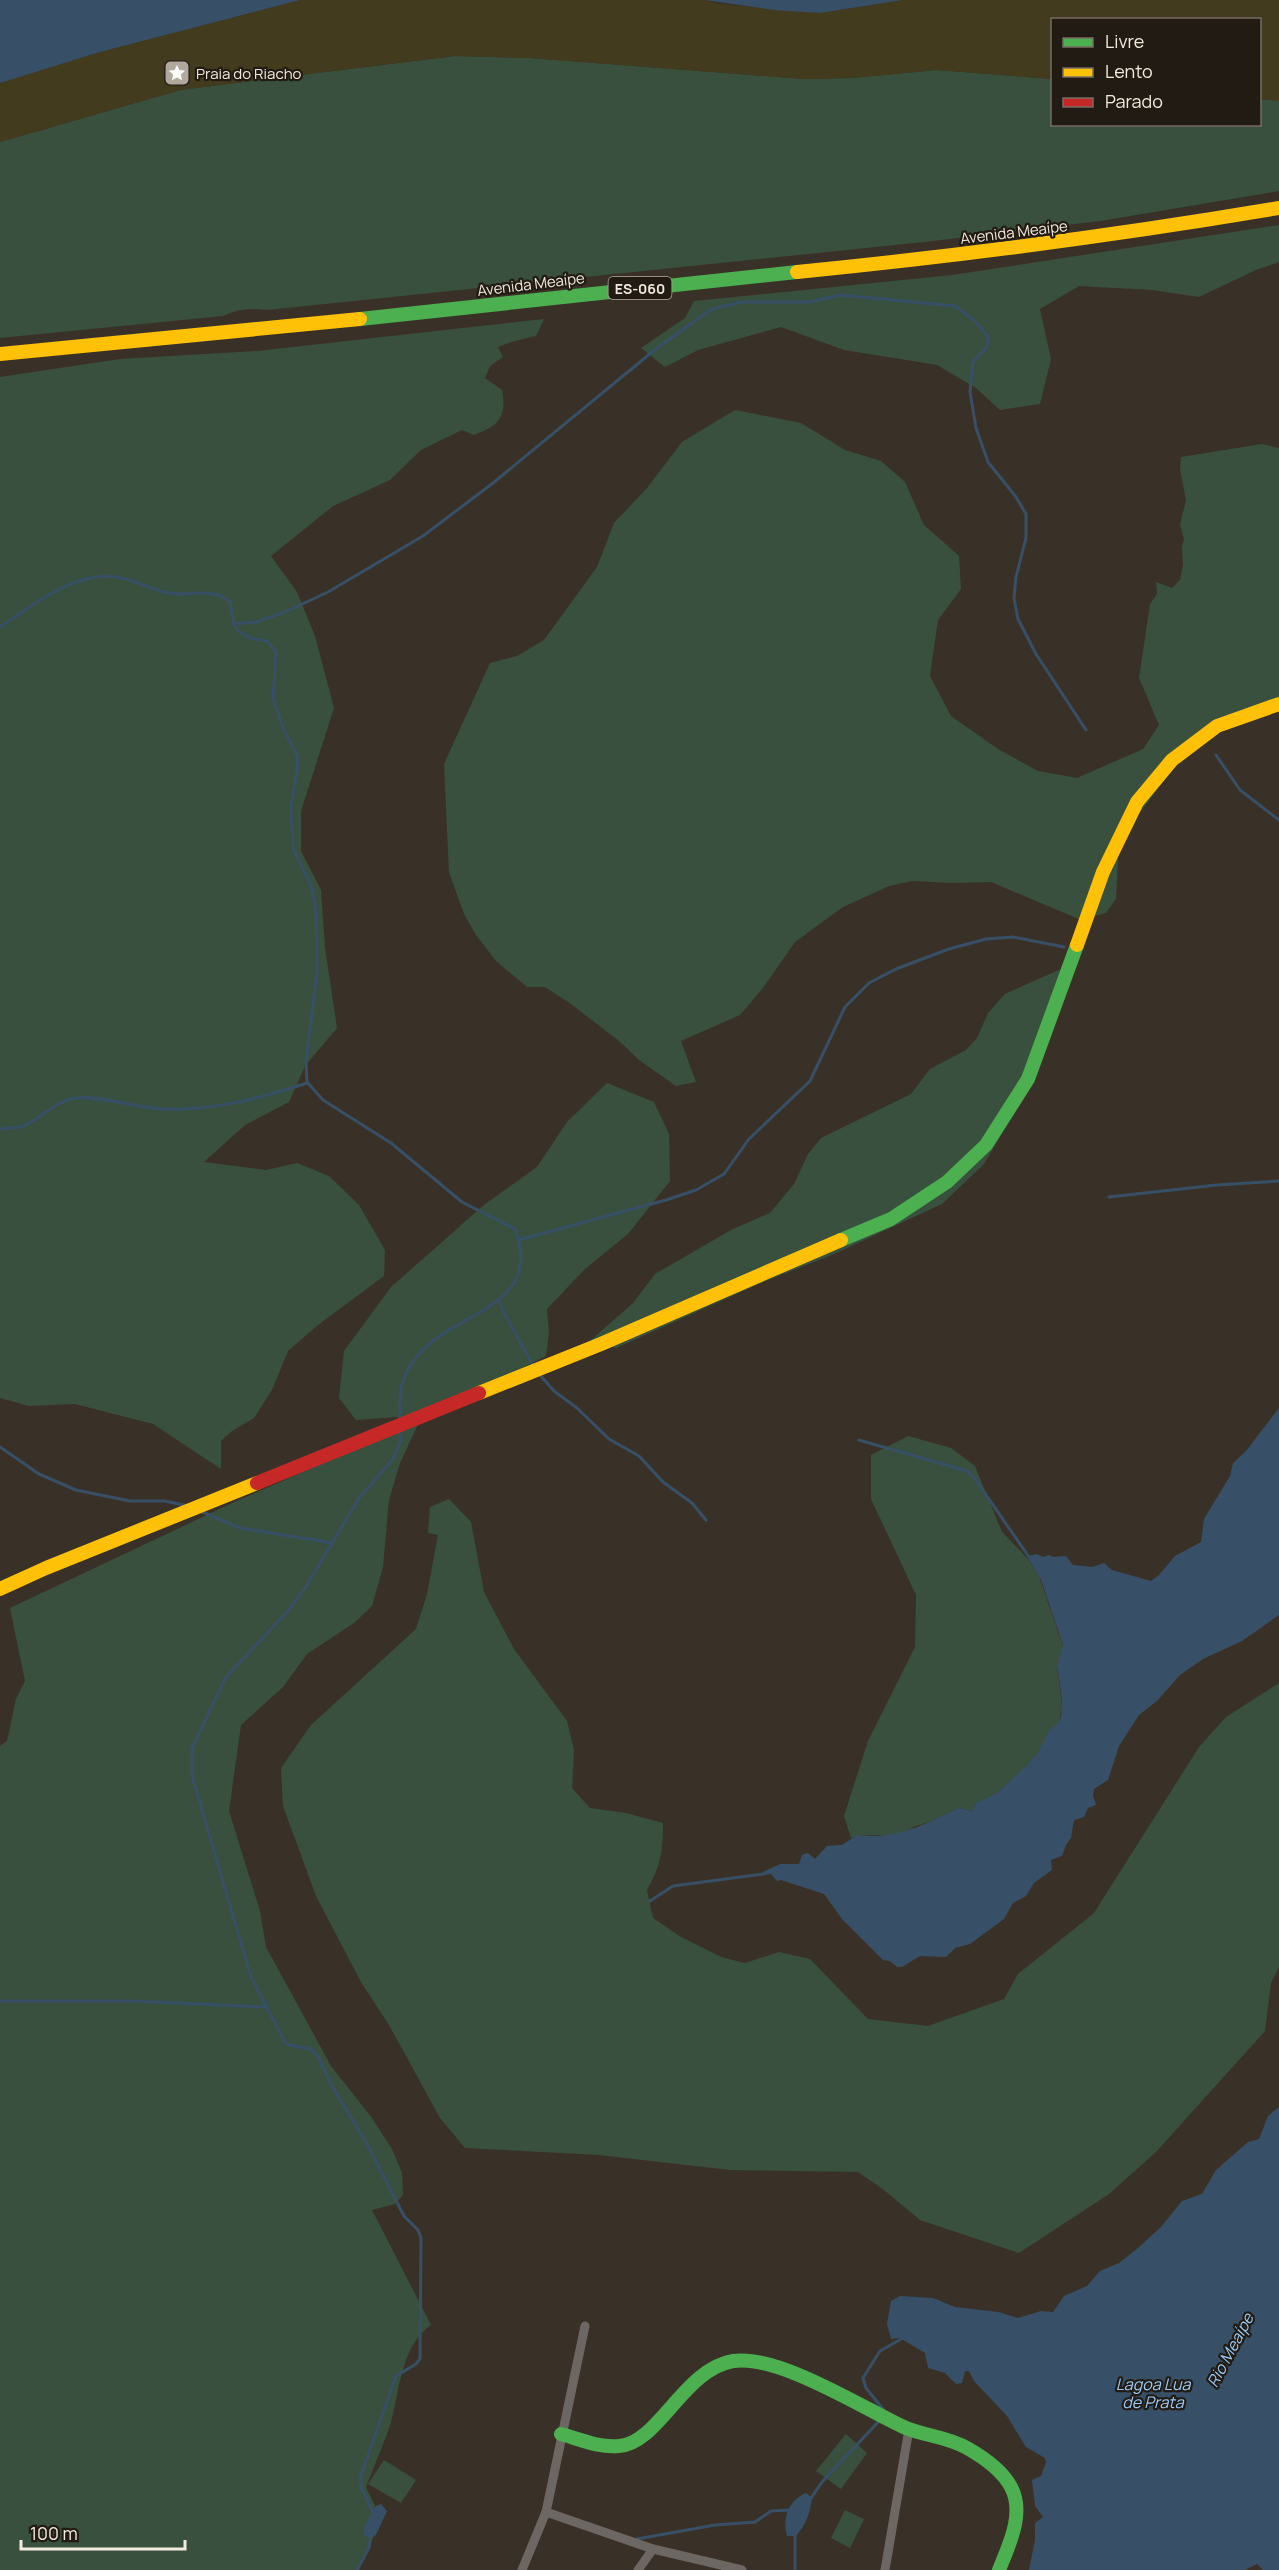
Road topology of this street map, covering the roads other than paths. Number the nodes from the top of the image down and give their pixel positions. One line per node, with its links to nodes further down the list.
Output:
1 (1279, 208): 2 (street, Avenida Meaípe / ES-060)
2 (0, 354)
3 (1279, 704): 4 (street)
4 (0, 1589)
5 (585, 2326): 7 (street)
6 (909, 2429): 7 (street); 13 (street); 14 (street)
7 (561, 2434): 8 (street)
8 (546, 2512): 9 (street); 10 (street)
9 (653, 2549): 11 (street); 12 (street)
10 (522, 2570)
11 (638, 2570)
12 (742, 2570)
13 (885, 2570)
14 (999, 2570)

